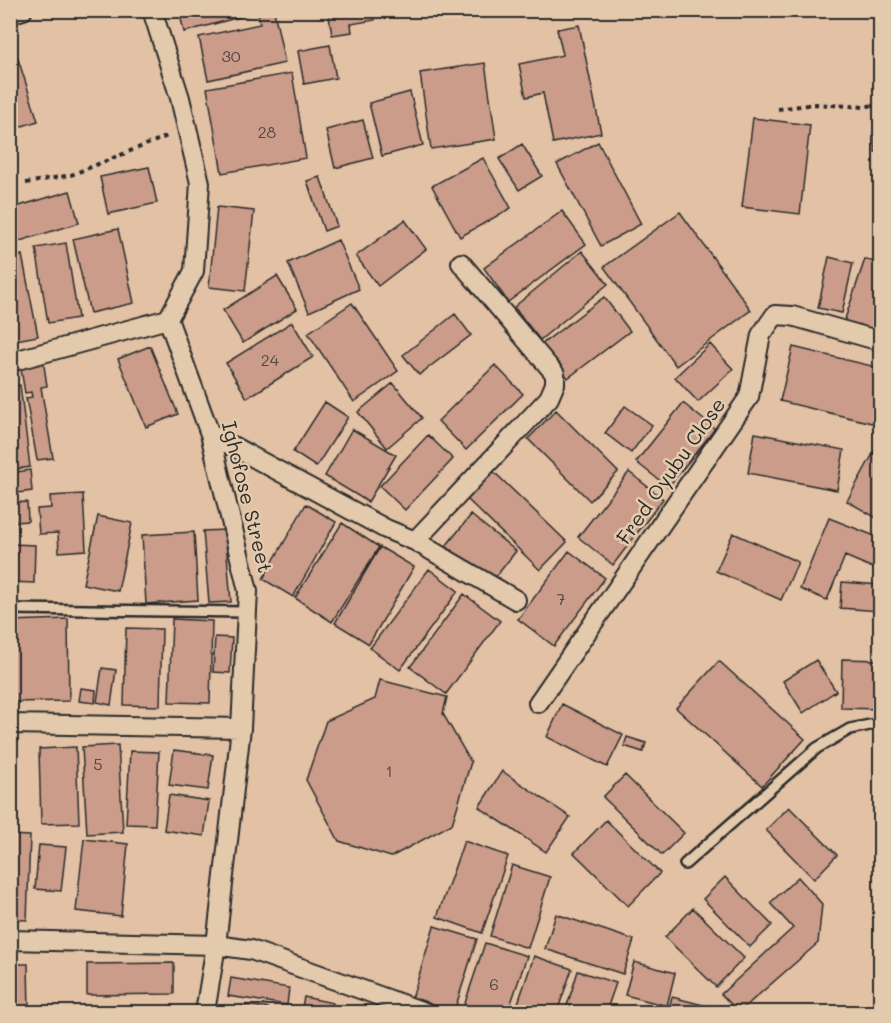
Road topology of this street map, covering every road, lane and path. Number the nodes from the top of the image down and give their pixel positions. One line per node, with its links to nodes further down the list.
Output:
1 (152, 10): 4 (street)
2 (880, 103): 3 (path)
3 (778, 109)
4 (187, 127): 5 (path); 7 (street)
5 (27, 183)
6 (461, 263): 11 (street)
7 (168, 319): 9 (street); 10 (street, Ighofose Street)
8 (880, 341): 15 (street, Fred Oyubu Close)
9 (10, 362)
10 (210, 434): 11 (street); 14 (street, Ighofose Street)
11 (415, 541): 12 (street)
12 (516, 600)
13 (10, 609): 14 (lane)
14 (247, 612): 18 (street, Ighofose Street)
15 (538, 703)
16 (880, 723): 19 (lane)
17 (10, 724): 18 (street)
18 (241, 728): 21 (street, Ighofose Street)
19 (685, 864)
20 (10, 940): 21 (street)
21 (216, 945): 22 (street, Ighofose Street); 23 (street)
22 (205, 1012)
23 (424, 1012)

